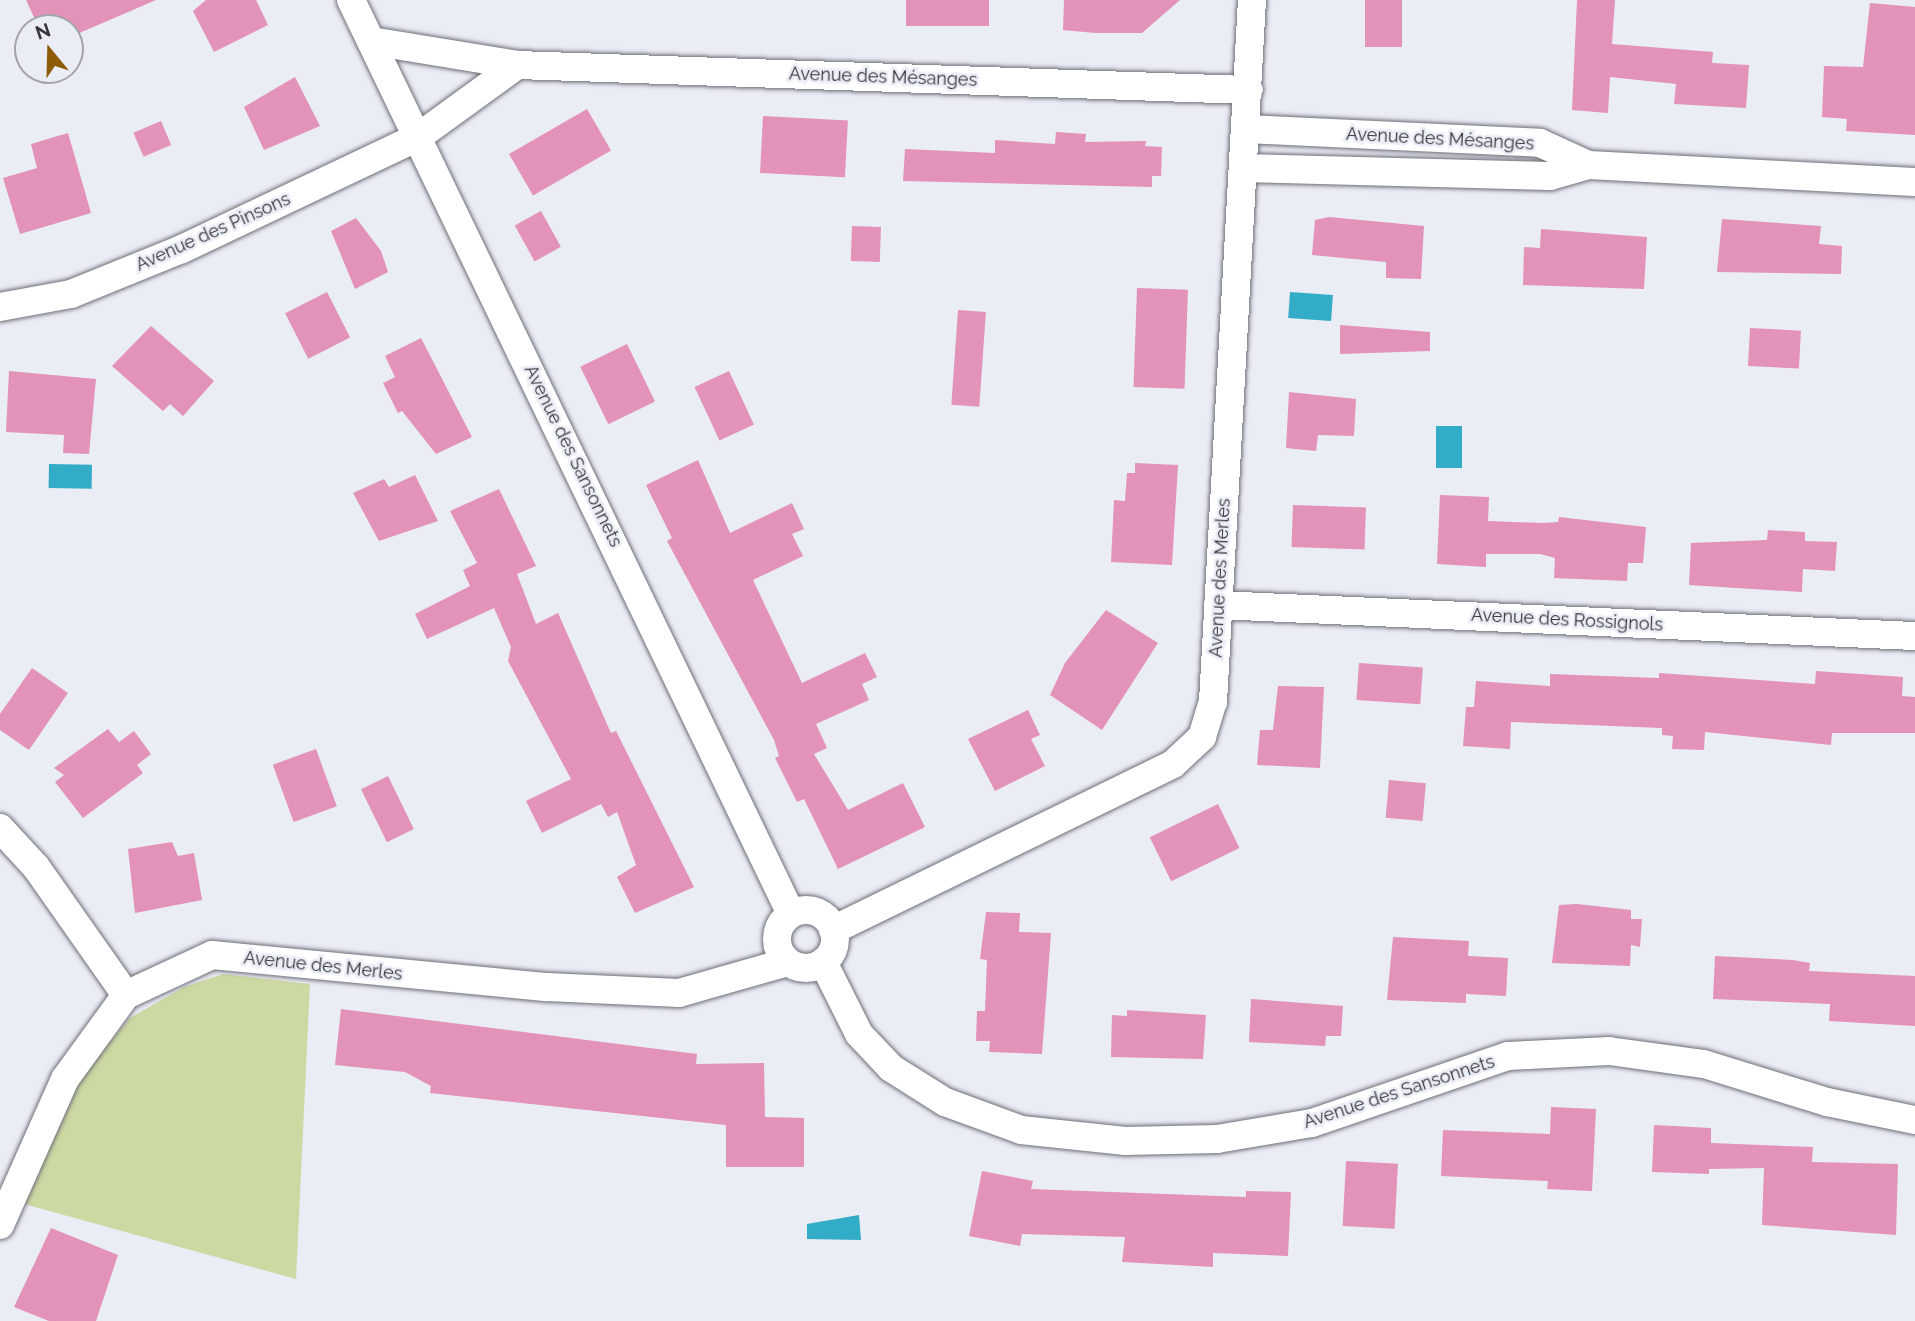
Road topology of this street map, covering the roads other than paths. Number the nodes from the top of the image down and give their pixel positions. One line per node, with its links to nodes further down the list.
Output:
1 (351, 0): 3 (street, Avenue des Sansonnets)
2 (1252, 0): 5 (street, Avenue des Merles)
3 (371, 41): 4 (street, Avenue des Mésanges); 7 (street, Avenue des Sansonnets)
4 (517, 65): 5 (street, Avenue des Mésanges); 7 (street)
5 (1249, 90): 6 (street, Avenue des Merles)
6 (1246, 129): 8 (street, Avenue des Mésanges); 9 (street, Avenue des Merles)
7 (418, 137): 11 (street, Avenue des Pinsons); 15 (street, Avenue des Sansonnets)
8 (1588, 165): 9 (street, Avenue des Mésanges); 10 (street, Avenue des Mésanges)
9 (1243, 168): 12 (street, Avenue des Merles)
10 (1915, 182)
11 (0, 307)
12 (1219, 605): 13 (street, Avenue des Rossignols); 16 (street, Avenue des Merles)
13 (1915, 636)
14 (0, 828): 19 (street)
15 (791, 914): 16 (street); 17 (street)
16 (833, 930): 18 (street)
17 (788, 962): 18 (street); 19 (street, Avenue des Merles)
18 (823, 962): 20 (street, Avenue des Sansonnets)
19 (126, 995): 21 (street, Avenue des Merles)
20 (1915, 1120)
21 (0, 1225)

